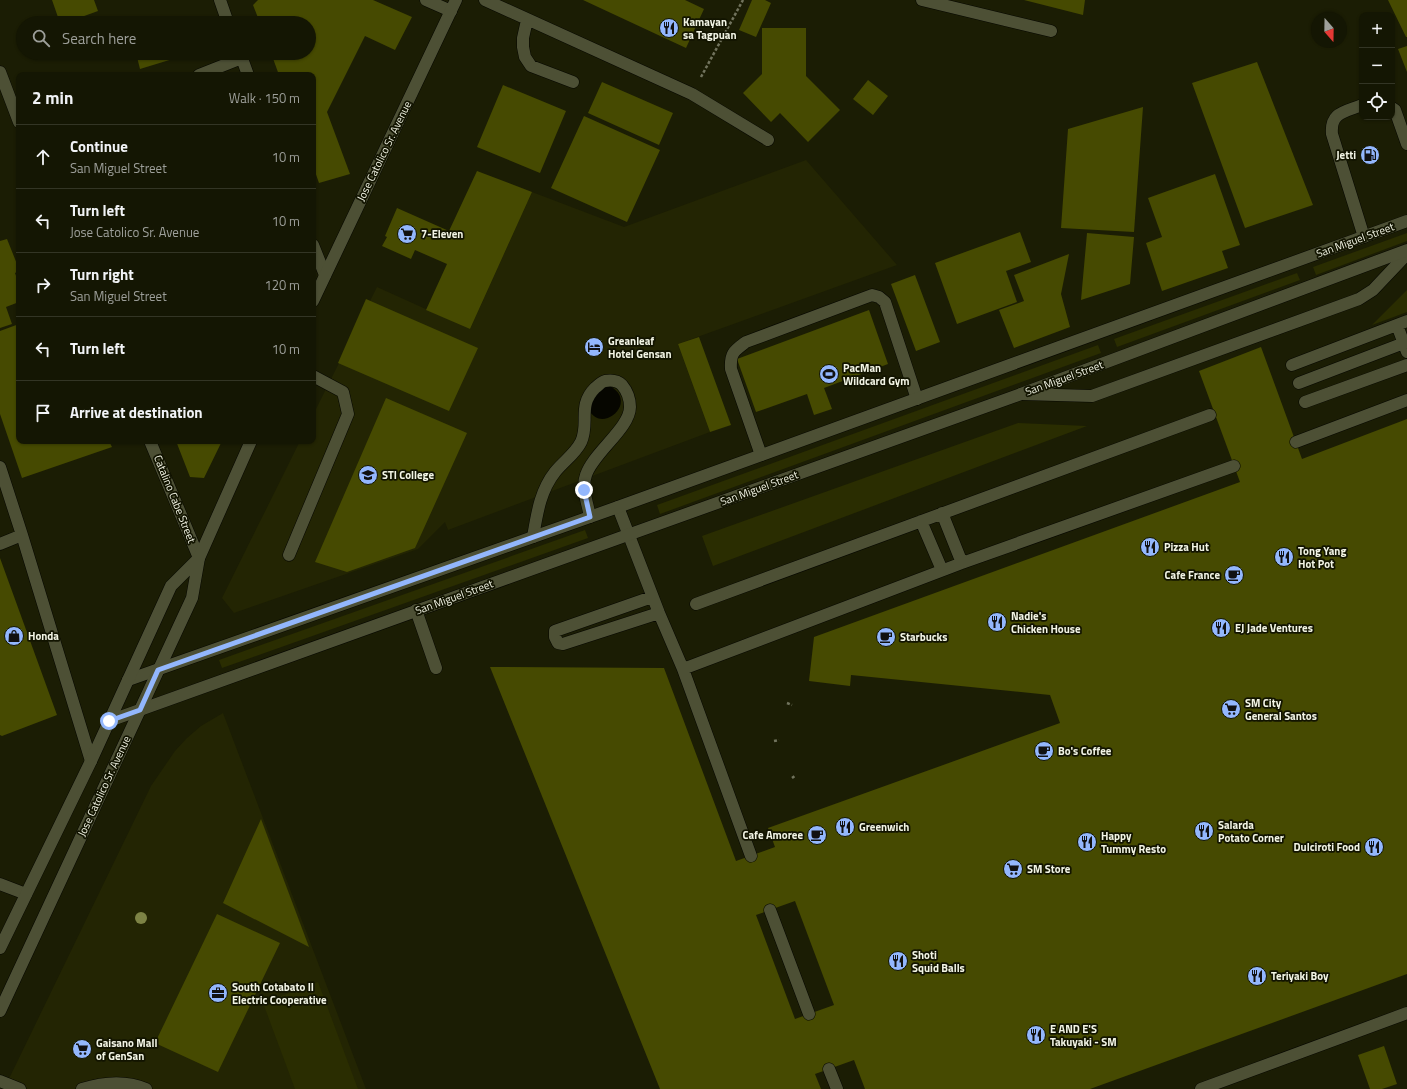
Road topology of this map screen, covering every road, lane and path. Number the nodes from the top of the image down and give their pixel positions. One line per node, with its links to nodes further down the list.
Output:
1 (220, 0): 8 (street)
2 (426, 0): 7 (street)
3 (456, 0): 7 (street, Jose Catolico Sr. Avenue)
4 (485, 0): 9 (street)
5 (742, 0): 17 (path)
6 (922, 0): 10 (street)
7 (451, 11): 28 (street, Jose Catolico Sr. Avenue)
8 (226, 16)
9 (527, 20): 16 (street); 17 (street)
10 (1051, 31)
11 (232, 60): 14 (street)
12 (242, 60): 15 (street)
13 (0, 72): 20 (street)
14 (206, 72)
15 (247, 72)
16 (574, 82)
17 (692, 94): 21 (street)
18 (1359, 106): 24 (street)
19 (1395, 110): 22 (street)
20 (16, 114)
21 (768, 140)
22 (1407, 144)
23 (1407, 221): 24 (street, San Miguel Street)
24 (1364, 237): 37 (street, San Miguel Street)
25 (1407, 250): 36 (street, San Miguel Street)
26 (316, 252): 28 (street)
27 (1407, 254): 36 (street)
28 (325, 275): 29 (street, Jose Catolico Sr. Avenue)
29 (316, 294)
30 (1402, 323): 31 (street); 32 (street)
31 (1405, 348): 35 (street)
32 (1292, 365)
33 (1407, 365): 39 (street)
34 (316, 378): 55 (street)
35 (1299, 382)
36 (1021, 394): 51 (street, San Miguel Street)
37 (917, 399): 44 (street, San Miguel Street); 44 (street)
38 (1407, 400): 41 (street)
39 (1305, 402)
40 (1210, 415): 48 (street)
41 (1296, 442)
42 (151, 444): 56 (street, Catalino Cabe Street)
43 (250, 444): 56 (street, Jose Catolico Sr. Avenue)
44 (761, 456): 47 (street, San Miguel Street)
45 (1234, 466): 57 (street)
46 (0, 468): 52 (street)
47 (618, 507): 49 (street, San Miguel Street); 51 (street)
48 (942, 513): 50 (street); 57 (street)
49 (590, 517): 53 (street, San Miguel Street); 53 (street)
50 (921, 521): 58 (street); 60 (street)
51 (628, 534): 59 (street); 61 (street, San Miguel Street)
52 (22, 535): 54 (street); 73 (street)
53 (533, 537): 65 (street, San Miguel Street)
54 (0, 544)
55 (289, 555)
56 (199, 558): 65 (street, Jose Catolico Sr. Avenue); 66 (street, Jose Catolico Sr. Avenue)
57 (962, 563): 58 (street)
58 (942, 570): 64 (street)
59 (652, 597): 62 (street); 62 (street)
60 (696, 604)
61 (416, 610): 63 (street); 69 (street, San Miguel Street)
62 (659, 613): 64 (street)
63 (436, 668)
64 (683, 669): 76 (street)
65 (158, 670): 66 (street, San Miguel Street); 69 (street, Jose Catolico Sr. Avenue)
66 (128, 680): 70 (street, Jose Catolico Sr. Avenue)
67 (787, 703): 68 (path)
68 (792, 705)
69 (140, 710): 70 (street, San Miguel Street); 81 (street, Jose Catolico Sr. Avenue)
70 (109, 721): 73 (street, Jose Catolico Sr. Avenue)
71 (779, 740): 72 (path)
72 (774, 741)
73 (91, 762): 78 (street, Jose Catolico Sr. Avenue)
74 (796, 775): 75 (path)
75 (792, 778)
76 (751, 856)
77 (0, 884): 78 (street)
78 (26, 894): 80 (street, Jose Catolico Sr. Avenue)
79 (770, 910): 83 (street)
80 (0, 948)
81 (0, 1011)
82 (1407, 1013): 90 (street)
83 (809, 1014)
84 (830, 1069): 89 (street)
85 (0, 1081): 86 (street)
86 (20, 1089)
87 (82, 1089): 88 (street)
88 (146, 1089)
89 (838, 1089)
90 (1201, 1089)

